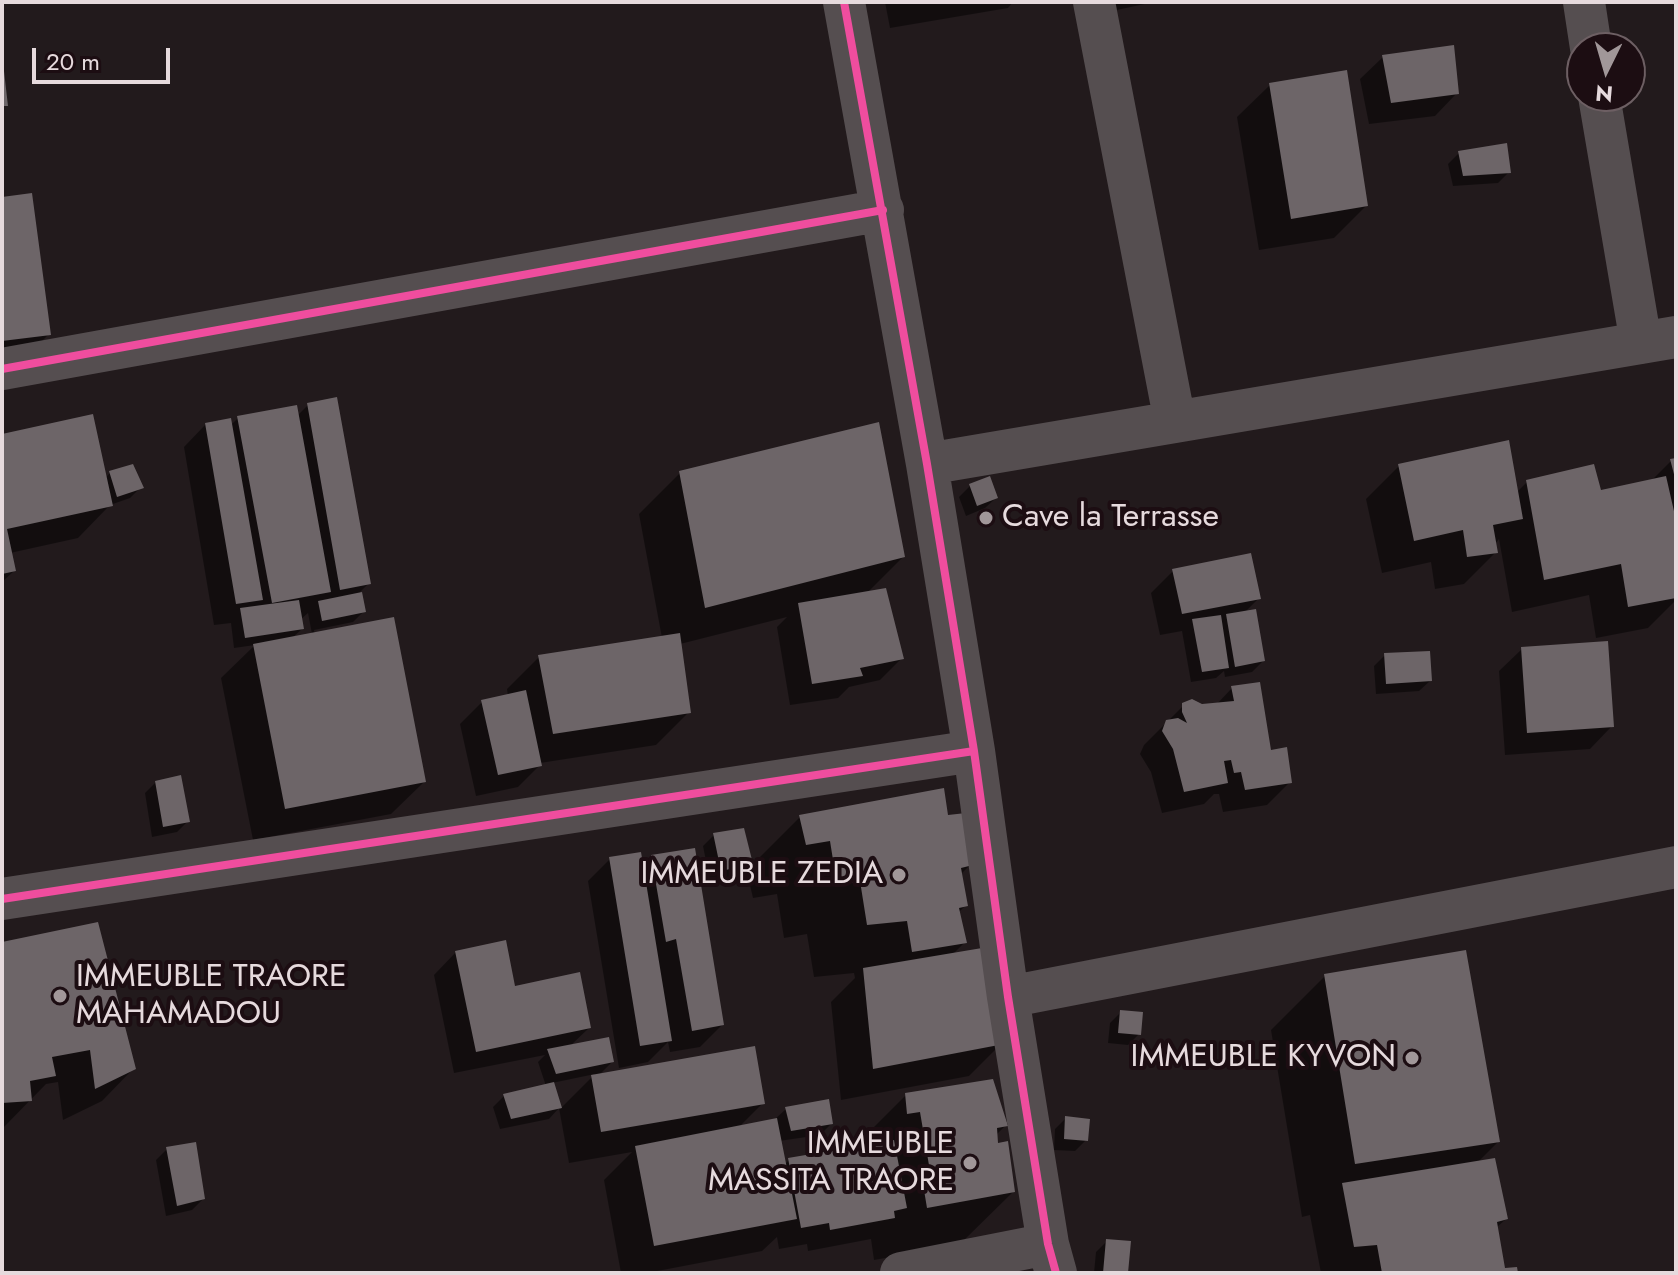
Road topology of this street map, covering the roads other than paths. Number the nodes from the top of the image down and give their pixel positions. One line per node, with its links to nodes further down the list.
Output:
1 (844, 2): 6 (street)
2 (1094, 2): 9 (street)
3 (1584, 2): 4 (street)
4 (1589, 32)
5 (1603, 112): 7 (street)
6 (883, 210): 8 (street); 10 (street)
7 (1658, 340): 9 (street)
8 (2, 369)
9 (1175, 422): 10 (street)
10 (927, 464): 11 (street)
11 (974, 751): 13 (street); 14 (street)
12 (1676, 867): 14 (street)
13 (2, 899)
14 (1008, 997): 15 (street)
15 (1052, 1259): 16 (street)
16 (901, 1273)

